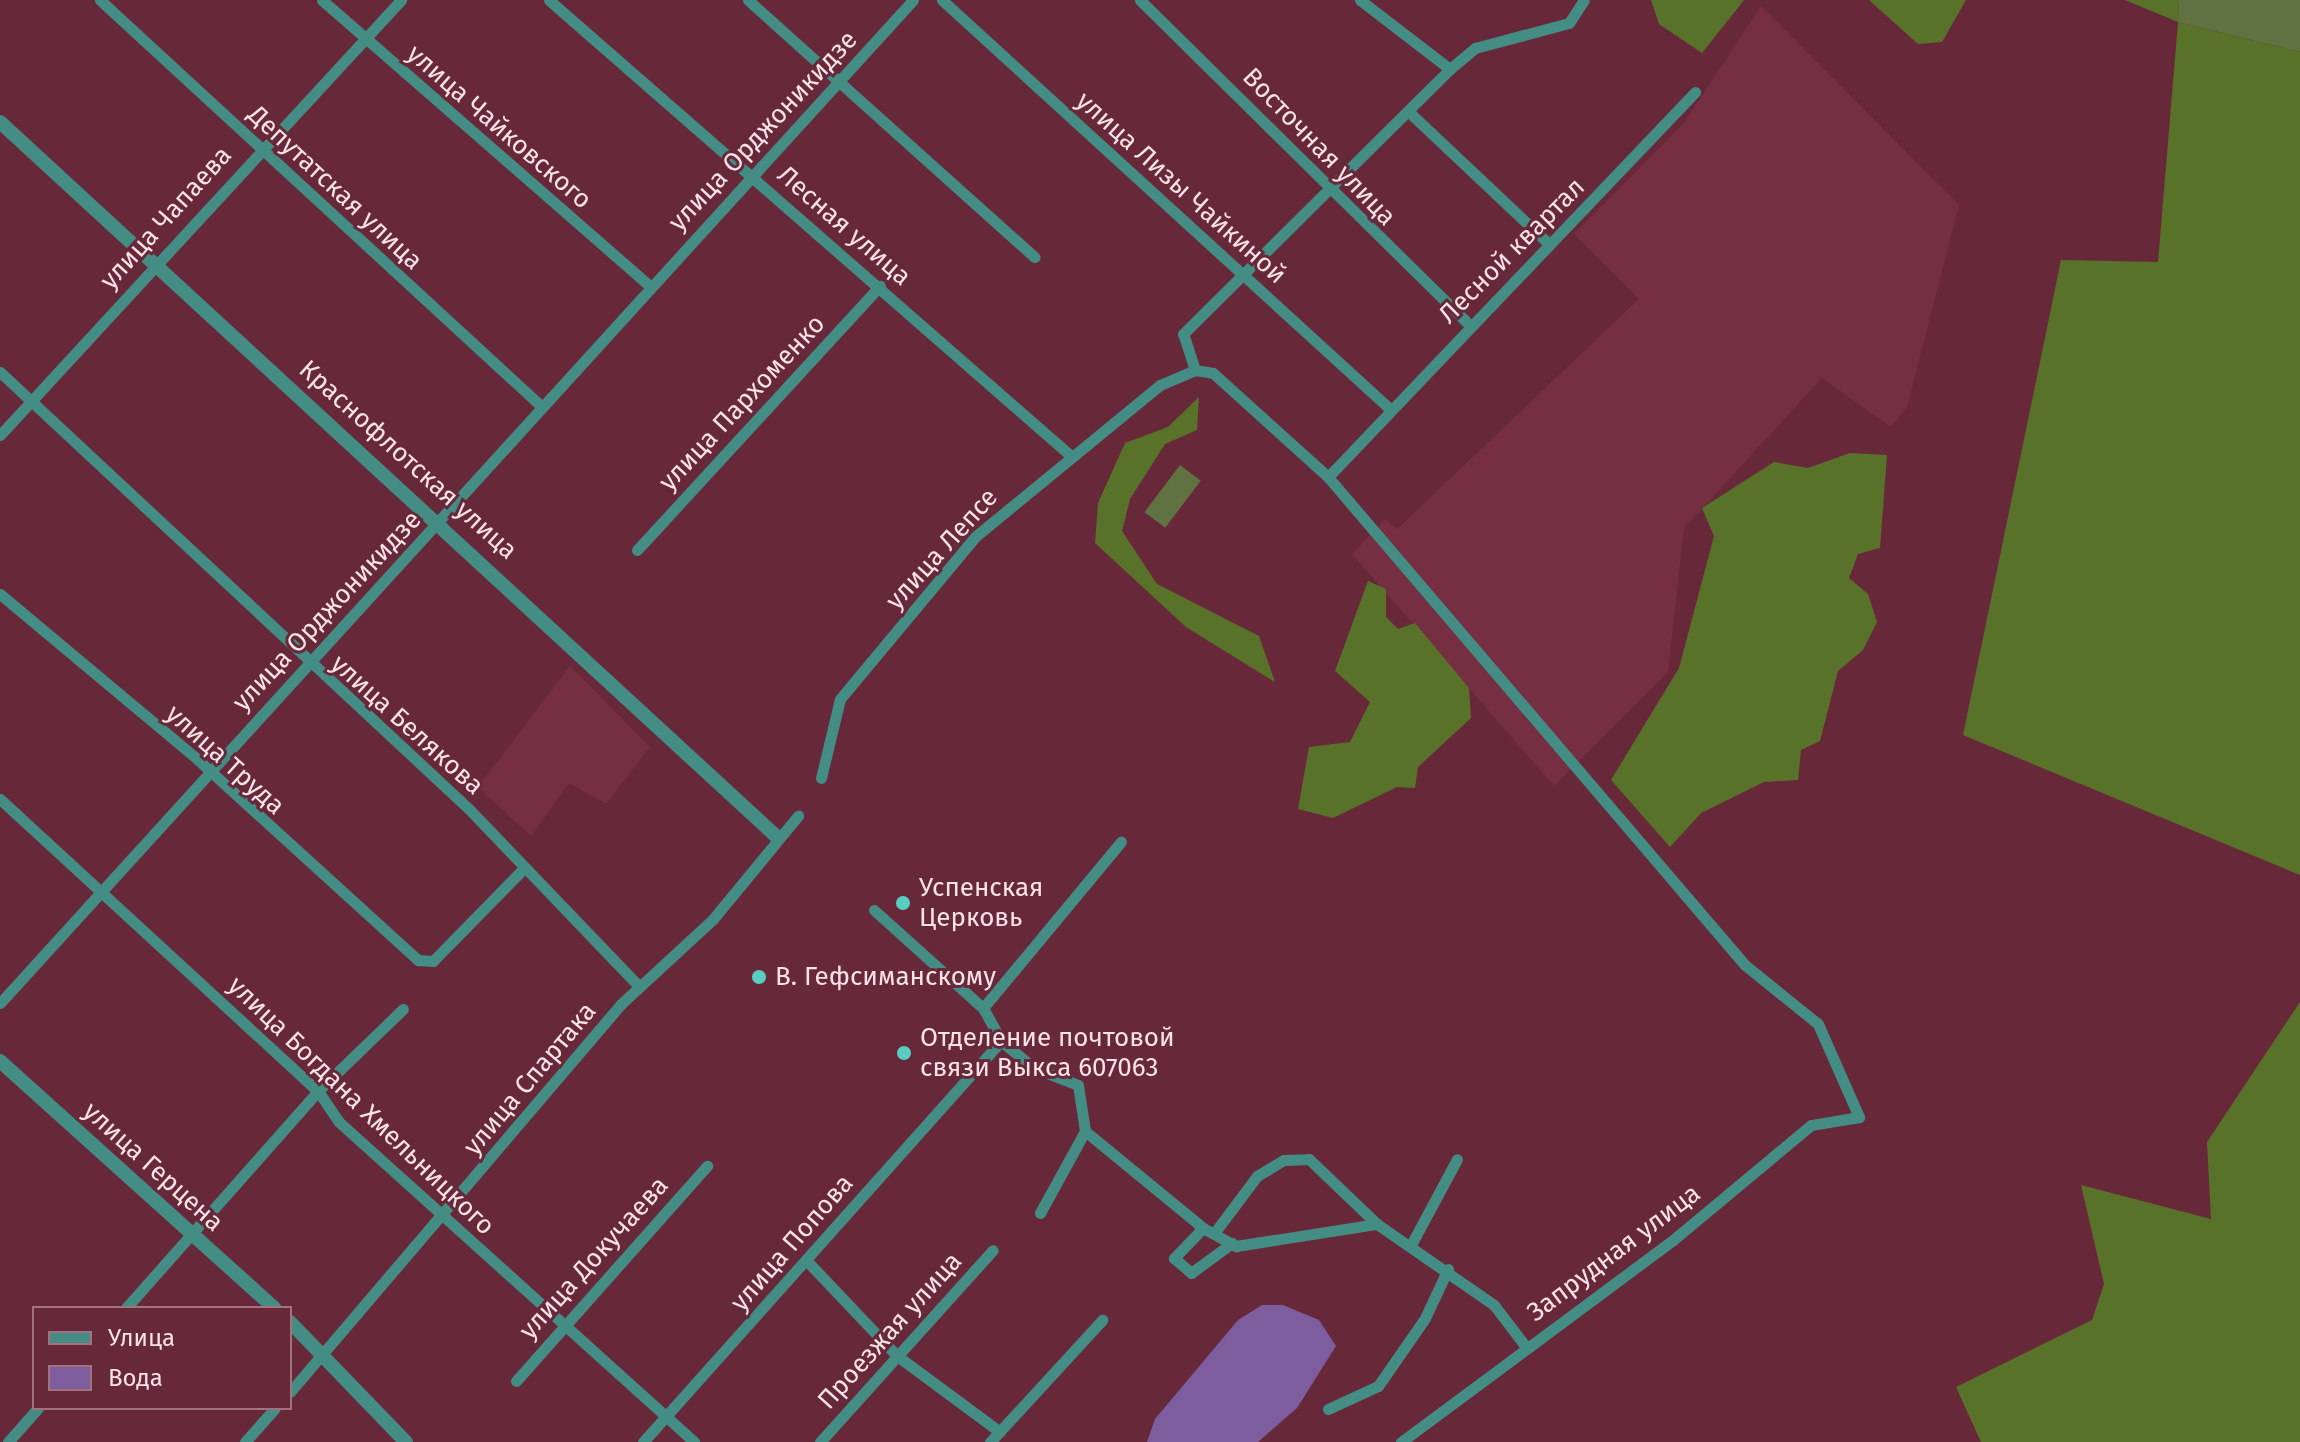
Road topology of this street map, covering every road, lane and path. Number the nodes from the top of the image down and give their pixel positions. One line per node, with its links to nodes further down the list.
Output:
1 (100, 0): 17 (street, Депутатская улица)
2 (322, 0): 11 (street, улица Чайковского)
3 (401, 0): 11 (street, улица Чапаева)
4 (549, 0): 18 (street, Лесная улица)
5 (748, 0): 13 (street)
6 (913, 0): 13 (street, улица Орджоникидзе)
7 (942, 0): 23 (street, улица Лизы Чайкиной)
8 (1140, 0): 19 (street, Восточная улица)
9 (1360, 0): 12 (street)
10 (1584, 0): 12 (street)
11 (363, 40): 17 (street, улица Чапаева); 24 (street, улица Чайковского)
12 (1450, 69): 15 (street)
13 (839, 81): 18 (street, улица Орджоникидзе); 21 (street)
14 (1695, 92): 20 (street, Лесной квартал)
15 (1410, 113): 19 (street); 20 (street)
16 (0, 122): 22 (street, Краснофлотская улица)
17 (260, 148): 22 (street, улица Чапаева); 30 (street, Депутатская улица)
18 (751, 175): 24 (street, улица Орджоникидзе); 25 (street, Лесная улица)
19 (1334, 186): 23 (street); 26 (street, Восточная улица)
20 (1546, 241): 26 (street, Лесной квартал)
21 (1034, 257)
22 (156, 262): 29 (street, улица Чапаева); 35 (street, Краснофлотская улица)
23 (1241, 272): 27 (street); 31 (street, улица Лизы Чайкиной)
24 (649, 285): 30 (street, улица Орджоникидзе)
25 (880, 286): 33 (street, Лесная улица); 36 (street, улица Пархоменко)
26 (1468, 323): 31 (street, Лесной квартал)
27 (1195, 370): 33 (street, улица Лепсе); 34 (street)
28 (0, 372): 29 (street, улица Белякова)
29 (33, 400): 32 (street, улица Чапаева); 38 (street, улица Белякова)
30 (540, 405): 35 (street, улица Орджоникидзе)
31 (1390, 409): 34 (street, Лесной квартал)
32 (0, 435)
33 (1071, 456): 40 (street, улица Лепсе)
34 (1328, 477): 74 (street, Запрудная улица)
35 (439, 521): 38 (street, улица Орджоникидзе); 43 (street, Краснофлотская улица)
36 (637, 550)
37 (0, 594): 39 (street, улица Труда)
38 (306, 664): 39 (street, улица Орджоникидзе); 45 (street, улица Белякова)
39 (209, 772): 45 (street, улица Труда); 46 (street, улица Орджоникидзе)
40 (821, 778)
41 (0, 799): 46 (street, улица Богдана Хмельницкого)
42 (798, 816): 43 (street)
43 (778, 838): 48 (street, улица Спартака)
44 (1121, 842): 50 (street)
45 (524, 868): 48 (street, улица Белякова)
46 (99, 889): 49 (street, улица Орджоникидзе); 54 (street, улица Богдана Хмельницкого)
47 (874, 910): 50 (street)
48 (639, 986): 59 (street, улица Спартака)
49 (0, 1003)
50 (983, 1008): 52 (street)
51 (403, 1009): 54 (street)
52 (1001, 1041): 55 (street); 67 (street, улица Попова)
53 (0, 1061): 63 (street, улица Герцена)
54 (318, 1091): 59 (street, улица Богдана Хмельницкого); 63 (street)
55 (1085, 1131): 58 (street); 61 (street)
56 (1457, 1159): 65 (street)
57 (707, 1166): 72 (street, улица Докучаева)
58 (1040, 1213)
59 (442, 1217): 72 (street, улица Богдана Хмельницкого); 75 (street, улица Спартака)
60 (1377, 1224): 62 (street); 64 (street); 65 (street)
61 (1203, 1228): 62 (street); 64 (street)
62 (1215, 1232): 64 (street)
63 (191, 1234): 69 (street); 70 (street, улица Герцена)
64 (1232, 1243)
65 (1412, 1243): 68 (street)
66 (993, 1250): 76 (street, Проезжая улица)
67 (806, 1260): 76 (street); 82 (street, улица Попова)
68 (1448, 1269): 74 (street); 79 (street)
69 (128, 1306)
70 (272, 1306)
71 (1102, 1320): 83 (street)
72 (563, 1323): 77 (street, улица Докучаева); 82 (street, улица Богдана Хмельницкого)
73 (292, 1324): 75 (street)
74 (1526, 1347): 91 (street, Запрудная улица)
75 (324, 1353): 78 (street, улица Спартака); 86 (street)
76 (896, 1355): 83 (street); 89 (street, Проезжая улица)
77 (516, 1381)
78 (292, 1390)
79 (1328, 1409)
80 (36, 1410): 84 (street)
81 (273, 1410): 85 (street)
82 (667, 1418): 87 (street, улица Попова); 88 (street, улица Богдана Хмельницкого)
83 (1000, 1432): 90 (street)
84 (8, 1442)
85 (245, 1442)
86 (406, 1442)
87 (643, 1442)
88 (694, 1442)
89 (820, 1442)
90 (990, 1442)
91 (1401, 1442)

